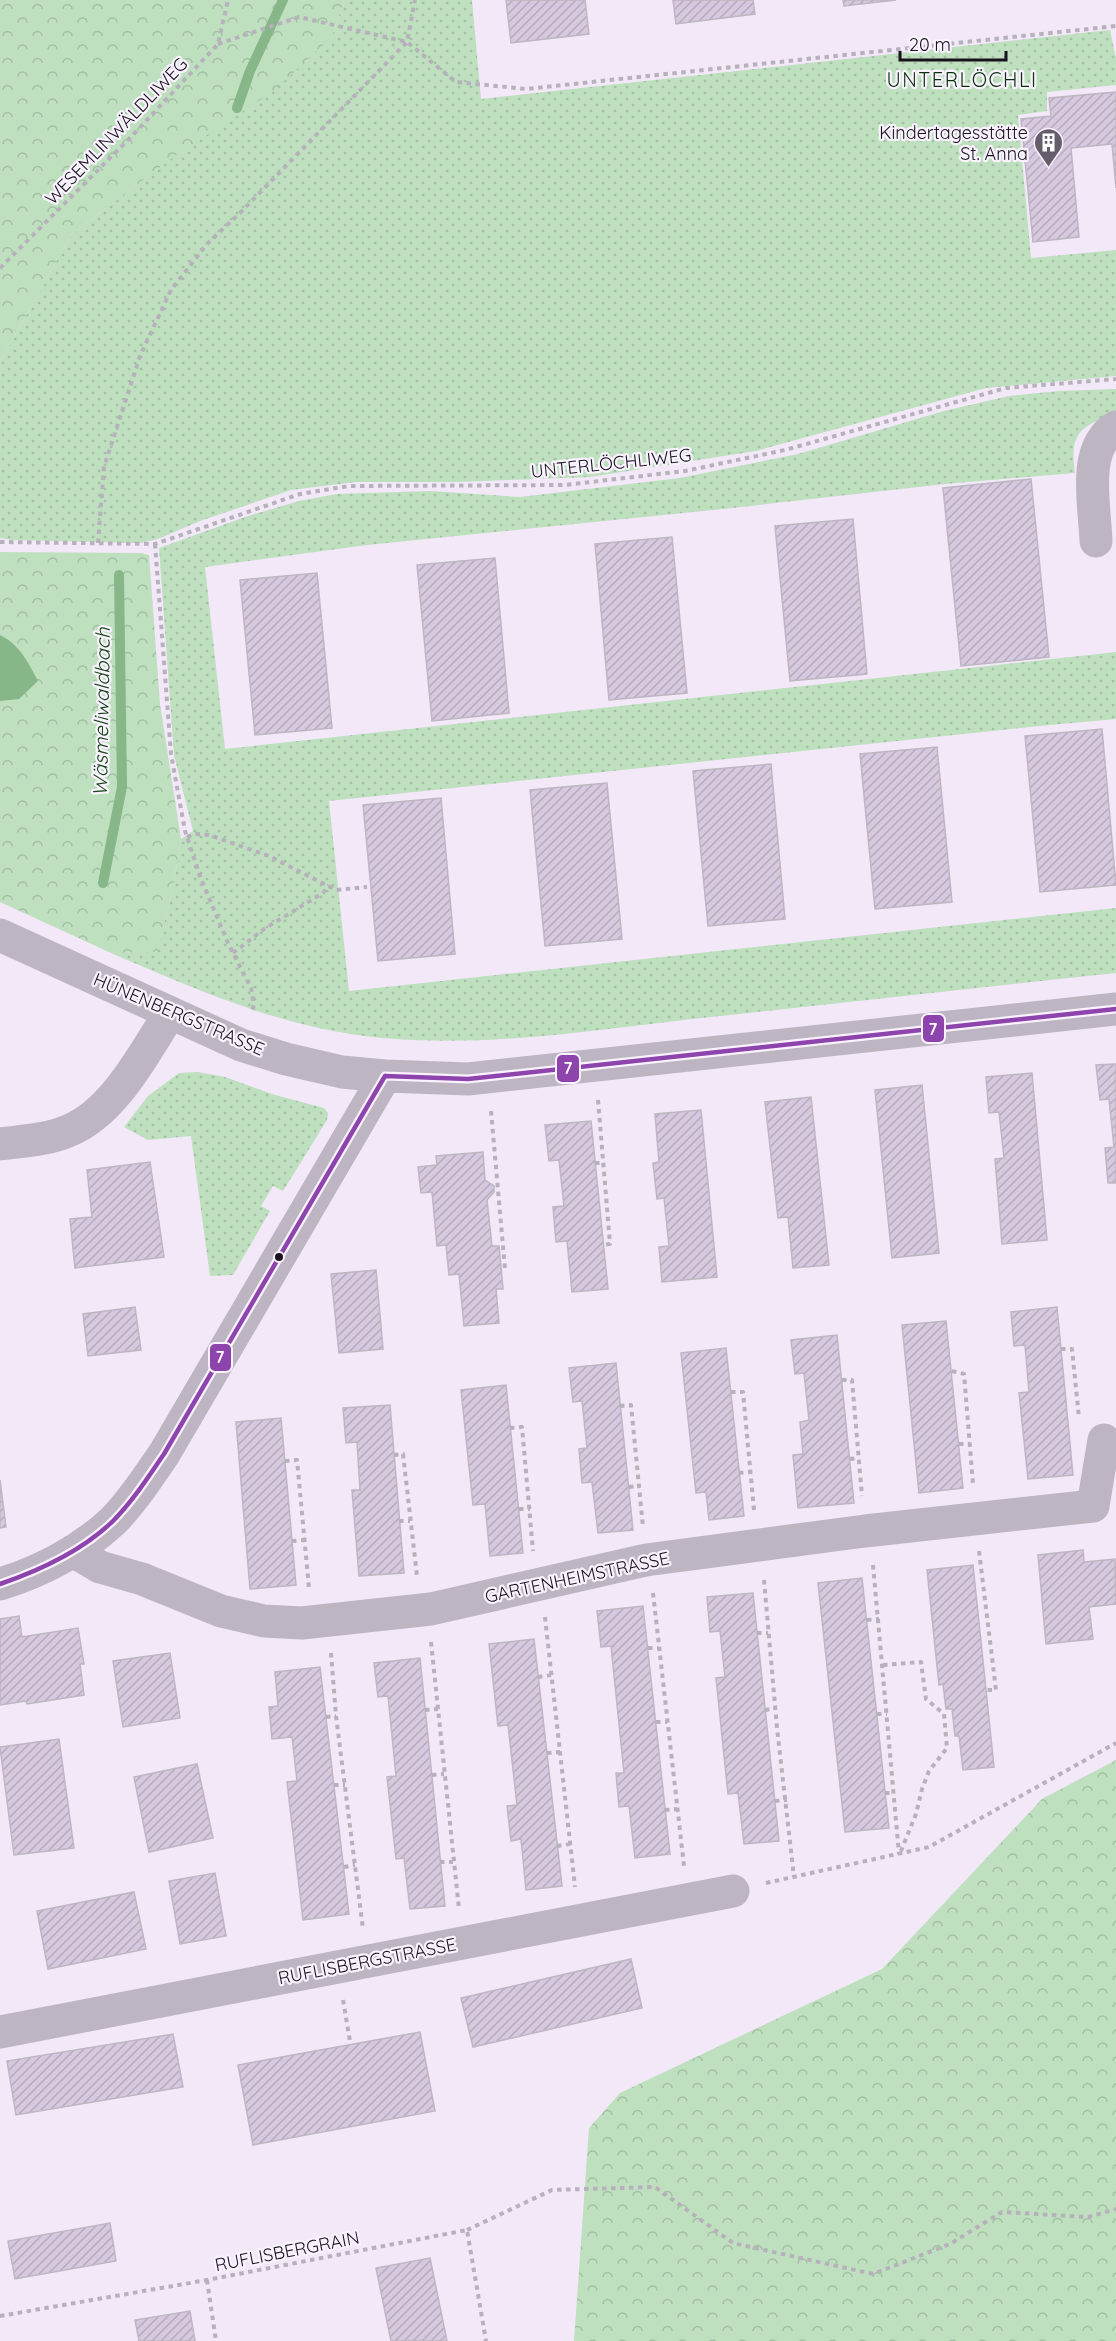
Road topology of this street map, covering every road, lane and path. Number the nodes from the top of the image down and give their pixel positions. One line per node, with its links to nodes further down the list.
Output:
1 (228, 0): 5 (path)
2 (415, 0): 4 (path)
3 (1116, 26): 4 (path)
4 (406, 42): 5 (path); 11 (path)
5 (218, 44): 6 (path, WESEMLINWÄLDLIWEG)
6 (0, 268)
7 (1116, 379): 12 (path, UNTERLÖCHLIWEG)
8 (1116, 427): 9 (street)
9 (1096, 541)
10 (0, 542): 11 (path, UNTERLÖCHLIWEG)
11 (98, 543): 12 (path, UNTERLÖCHLIWEG)
12 (155, 544): 13 (path)
13 (187, 837): 14 (path); 17 (path)
14 (329, 885): 15 (path); 17 (path)
15 (367, 887)
16 (0, 935): 19 (street, HÜNENBERGSTRASSE)
17 (233, 953): 20 (path)
18 (1116, 1009): 21 (street, HÜNENBERGSTRASSE)
19 (170, 1013): 21 (street, HÜNENBERGSTRASSE); 24 (street)
20 (250, 1016)
21 (385, 1076): 57 (street)
22 (598, 1096): 26 (path)
23 (491, 1110): 28 (path)
24 (0, 1144)
25 (595, 1163): 26 (path)
26 (603, 1163): 27 (path)
27 (603, 1245)
28 (501, 1270)
29 (1061, 1349): 34 (path)
30 (952, 1371): 38 (path)
31 (842, 1380): 40 (path)
32 (731, 1392): 43 (path)
33 (620, 1406): 45 (path)
34 (1078, 1409)
35 (510, 1428): 48 (path)
36 (1104, 1440): 49 (street, GARTENHEIMSTRASSE)
37 (959, 1444): 38 (path)
38 (970, 1444): 49 (path)
39 (394, 1455): 51 (path)
40 (859, 1458): 41 (path); 52 (path)
41 (850, 1459)
42 (285, 1461): 53 (path)
43 (751, 1472): 44 (path); 55 (path)
44 (739, 1473)
45 (640, 1486): 46 (path); 56 (path)
46 (629, 1487)
47 (519, 1509): 48 (path)
48 (530, 1509): 60 (path)
49 (975, 1518): 52 (street, GARTENHEIMSTRASSE)
50 (399, 1521): 51 (path)
51 (410, 1521): 63 (path)
52 (865, 1531): 55 (street, GARTENHEIMSTRASSE); 64 (path)
53 (305, 1540): 54 (path); 66 (path)
54 (292, 1541)
55 (758, 1546): 56 (street, GARTENHEIMSTRASSE); 68 (path)
56 (645, 1549): 60 (street, GARTENHEIMSTRASSE); 70 (path)
57 (73, 1551): 59 (street); 66 (street, GARTENHEIMSTRASSE)
58 (983, 1583): 61 (path)
59 (0, 1584)
60 (536, 1584): 63 (street, GARTENHEIMSTRASSE); 72 (path)
61 (986, 1605): 62 (path); 74 (path)
62 (977, 1607)
63 (424, 1609): 66 (street, GARTENHEIMSTRASSE); 77 (path)
64 (879, 1619): 65 (path); 71 (path)
65 (867, 1620)
66 (311, 1621)
67 (757, 1633): 68 (path)
68 (768, 1633): 76 (path)
69 (648, 1648): 70 (path)
70 (658, 1648): 85 (path)
71 (883, 1665): 81 (path); 101 (path)
72 (551, 1675): 73 (path); 87 (path)
73 (538, 1677)
74 (986, 1690)
75 (334, 1694): 82 (path)
76 (776, 1708): 79 (path); 95 (path)
77 (438, 1709): 78 (path); 89 (path)
78 (425, 1710)
79 (765, 1710)
80 (877, 1714): 81 (path)
81 (887, 1714): 94 (path)
82 (336, 1716): 83 (path); 92 (path)
83 (326, 1717)
84 (656, 1722): 85 (path)
85 (667, 1722): 97 (path)
86 (1116, 1743): 101 (path)
87 (560, 1752): 88 (path); 99 (path)
88 (547, 1753)
89 (444, 1774): 90 (path); 102 (path)
90 (432, 1775)
91 (334, 1785): 92 (path)
92 (345, 1785): 104 (path)
93 (885, 1793): 94 (path)
94 (894, 1793): 101 (path)
95 (787, 1800): 96 (path); 106 (path)
96 (775, 1801)
97 (677, 1809): 98 (path); 108 (path)
98 (665, 1810)
99 (570, 1844): 100 (path); 109 (path)
100 (557, 1846)
101 (899, 1854): 106 (path)
102 (453, 1862): 103 (path); 110 (path)
103 (440, 1863)
104 (356, 1865): 105 (path); 111 (path)
105 (344, 1867)
106 (794, 1877): 107 (path)
107 (734, 1891): 108 (street, RUFLISBERGSTRASSE)
108 (688, 1899): 109 (street, RUFLISBERGSTRASSE)
109 (579, 1921): 110 (street, RUFLISBERGSTRASSE)
110 (462, 1943): 111 (street, RUFLISBERGSTRASSE)
111 (371, 1961): 113 (street, RUFLISBERGSTRASSE)
112 (343, 1998): 114 (path)
113 (0, 2032)
114 (350, 2041)
115 (1116, 2209): 116 (path, RUFLISBERGRAIN)
116 (468, 2230): 117 (path, RUFLISBERGRAIN); 120 (path)
117 (207, 2280): 118 (path, RUFLISBERGRAIN); 119 (path)
118 (0, 2316)
119 (216, 2341)
120 (486, 2341)

